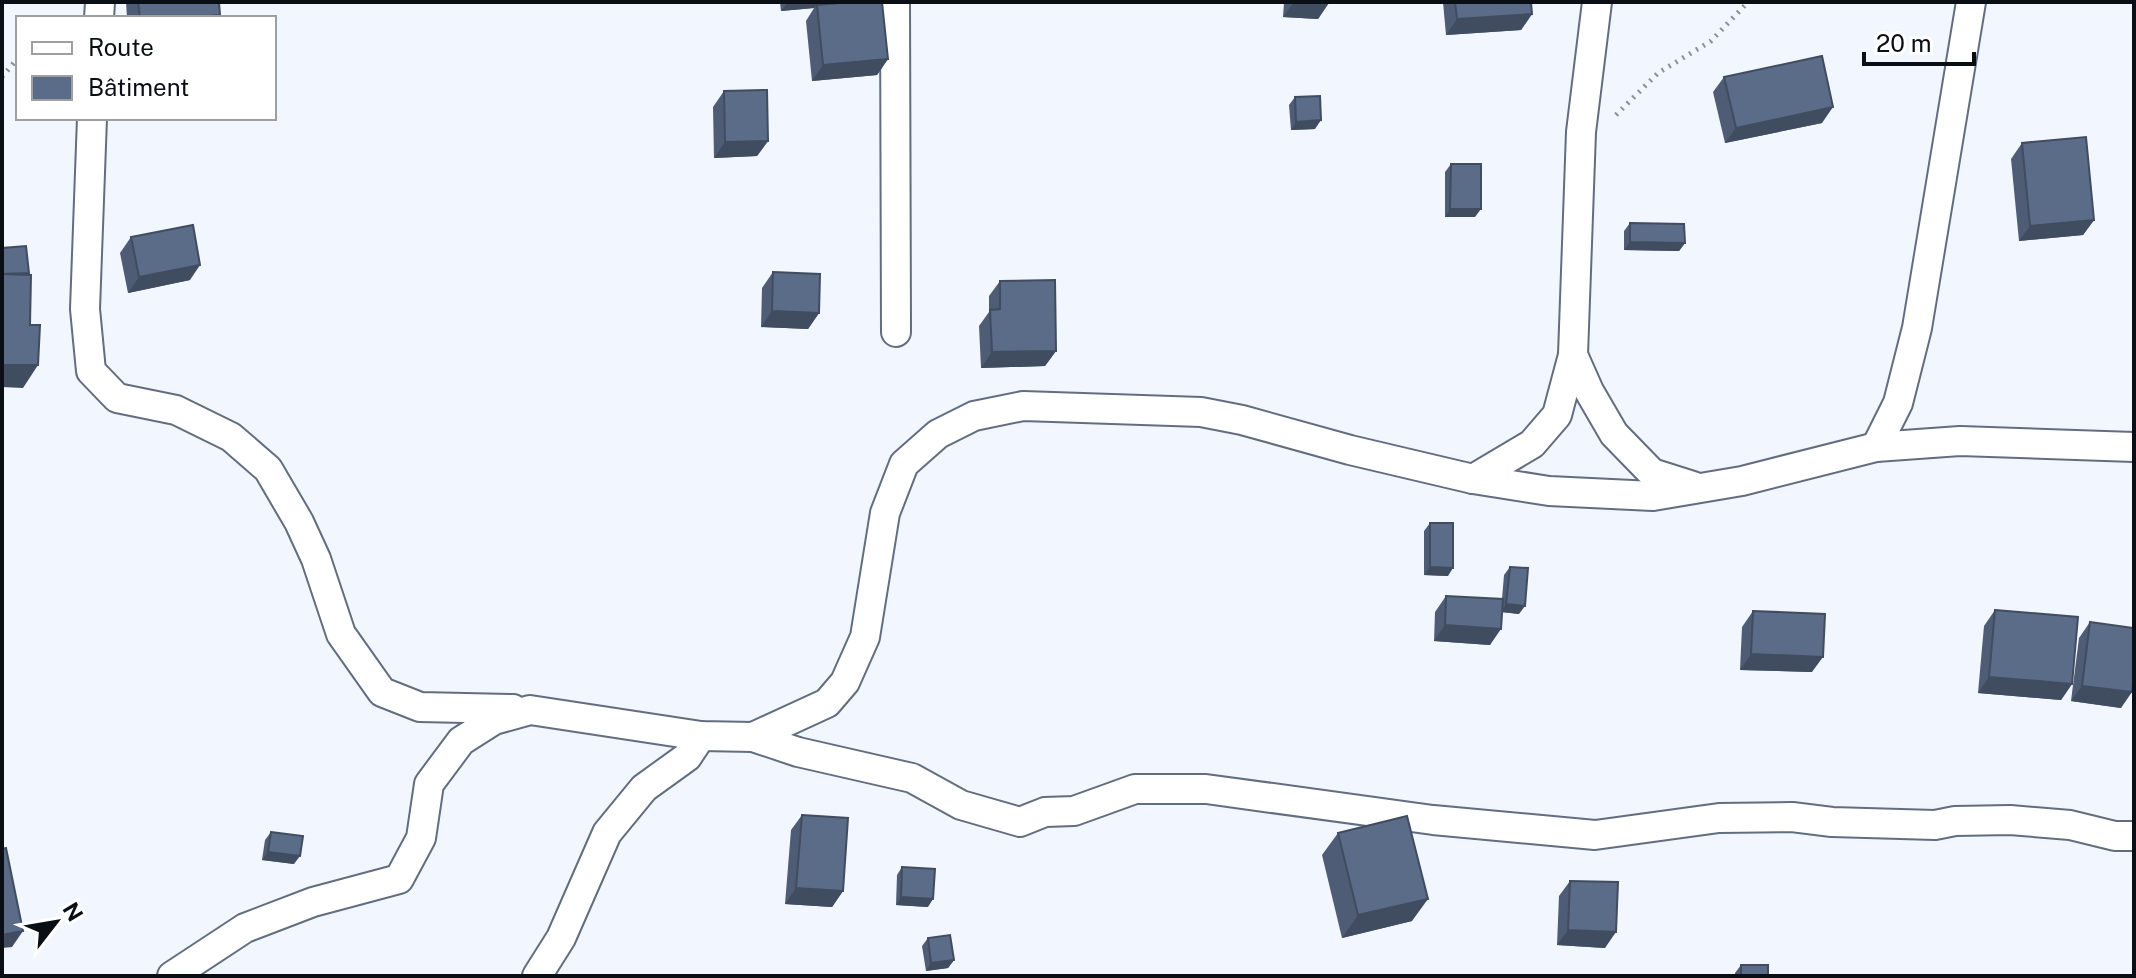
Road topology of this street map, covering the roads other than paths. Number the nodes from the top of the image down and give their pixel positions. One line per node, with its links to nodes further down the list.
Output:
1 (895, 2): 5 (street)
2 (1597, 2): 6 (street)
3 (1971, 2): 7 (street)
4 (92, 120): 11 (street)
5 (896, 332)
6 (1573, 355): 9 (street); 10 (street)
7 (1876, 447): 8 (street); 10 (street)
8 (2134, 447)
9 (1473, 479): 10 (street); 13 (street)
10 (1699, 488)
11 (530, 710): 12 (street); 15 (street)
12 (701, 736): 13 (street); 16 (street)
13 (753, 737): 14 (street)
14 (2134, 836)
15 (172, 976)
16 (537, 976)

